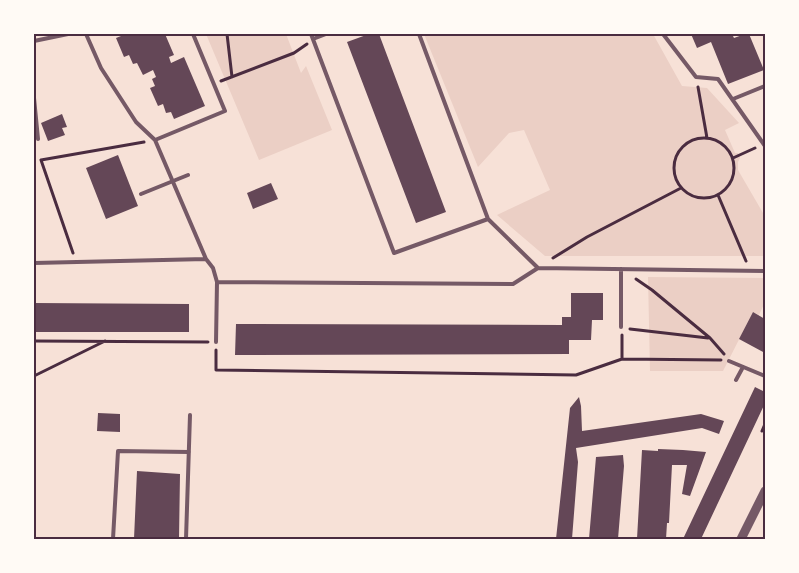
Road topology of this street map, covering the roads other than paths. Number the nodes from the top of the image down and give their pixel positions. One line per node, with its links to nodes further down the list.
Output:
1 (68, 34): 9 (lane)
2 (86, 34): 14 (lane)
3 (193, 34): 14 (lane)
4 (311, 34): 8 (lane)
5 (326, 34): 8 (lane)
6 (419, 34): 19 (lane)
7 (663, 34): 12 (lane)
8 (313, 39): 19 (lane)
9 (34, 41)
10 (765, 86): 12 (lane)
11 (34, 98): 13 (lane)
12 (733, 99): 15 (lane)
13 (38, 139)
14 (155, 140): 17 (lane)
15 (765, 145)
16 (188, 175): 17 (lane)
17 (173, 181): 18 (lane); 20 (lane)
18 (141, 194)
19 (488, 219): 22 (lane)
20 (206, 259): 21 (lane); 25 (lane)
21 (34, 263)
22 (538, 268): 23 (lane); 25 (lane)
23 (621, 269): 24 (lane); 26 (lane)
24 (765, 271)
25 (217, 282): 27 (lane)
26 (622, 328)
27 (216, 342)
28 (729, 360): 29 (lane)
29 (743, 366): 30 (lane); 31 (lane)
30 (765, 376)
31 (736, 380)
32 (190, 415): 33 (lane)
33 (189, 452): 35 (lane); 36 (lane)
34 (765, 491): 37 (street)
35 (113, 539)
36 (186, 539)
37 (741, 539)

